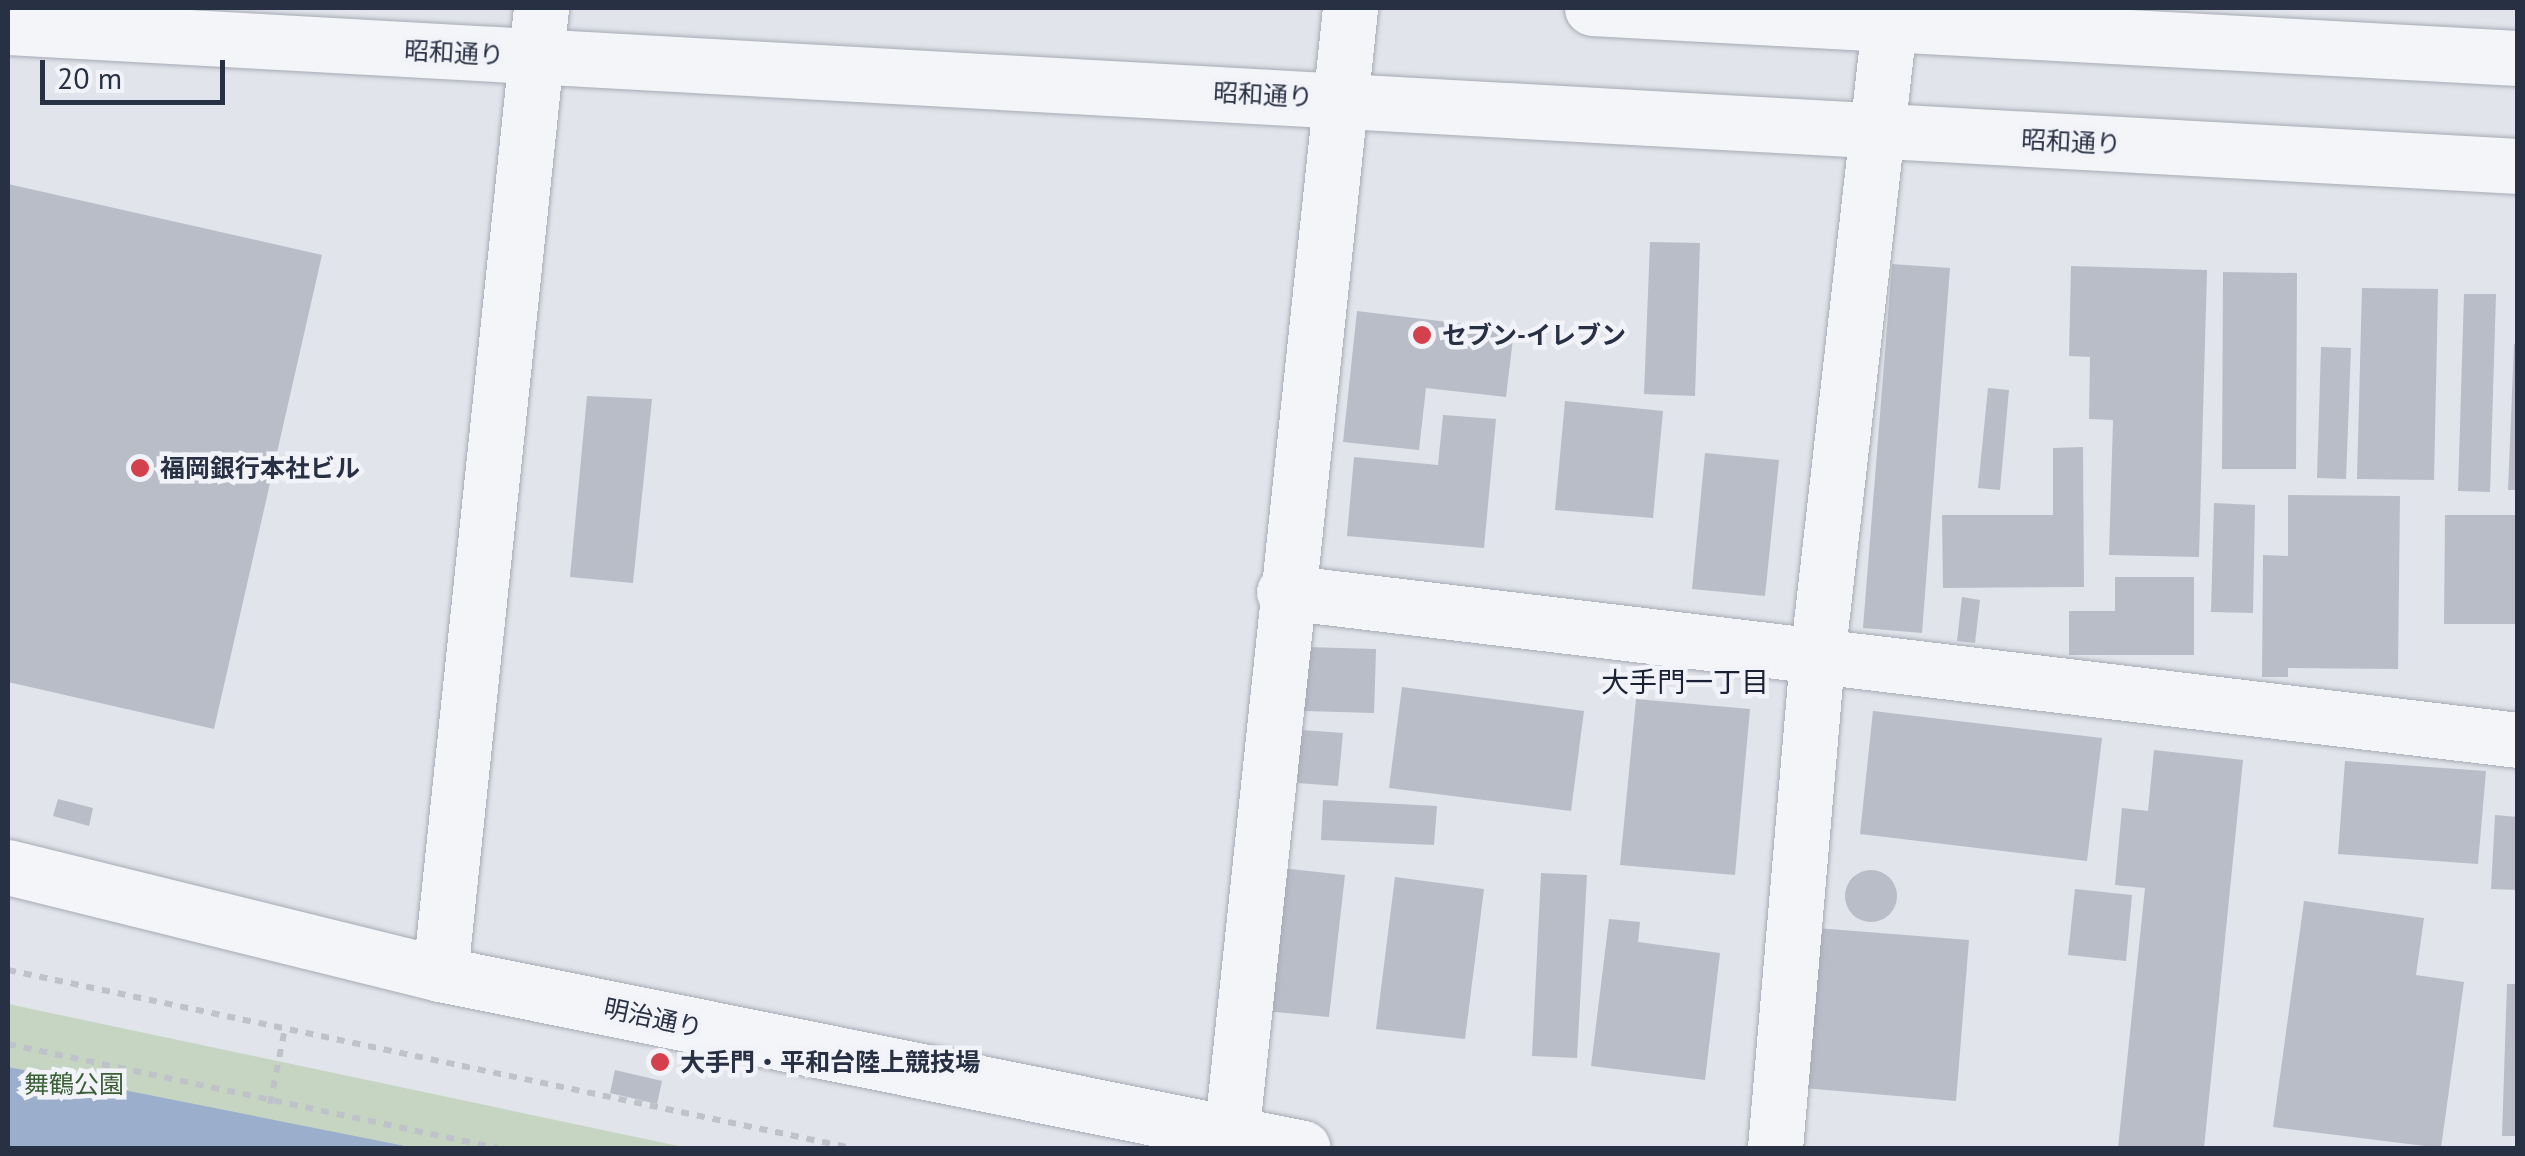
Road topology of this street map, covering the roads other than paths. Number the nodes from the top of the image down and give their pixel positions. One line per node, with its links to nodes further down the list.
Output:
1 (1350, 8): 7 (street)
2 (1592, 8): 3 (street)
3 (1891, 14): 6 (street); 8 (street)
4 (8, 28): 5 (street, 昭和通り)
5 (539, 32): 7 (street, 昭和通り); 14 (street)
6 (2518, 58)
7 (1338, 99): 8 (street, 昭和通り); 10 (street)
8 (1875, 132): 9 (street, 昭和通り); 11 (street)
9 (2518, 166)
10 (1284, 592): 11 (street); 15 (street)
11 (1817, 658): 12 (street); 17 (street)
12 (2518, 740)
13 (8, 868): 14 (street, 明治通り)
14 (440, 974): 15 (street, 明治通り)
15 (1231, 1136): 16 (street, 明治通り)
16 (1303, 1148)
17 (1775, 1148)

